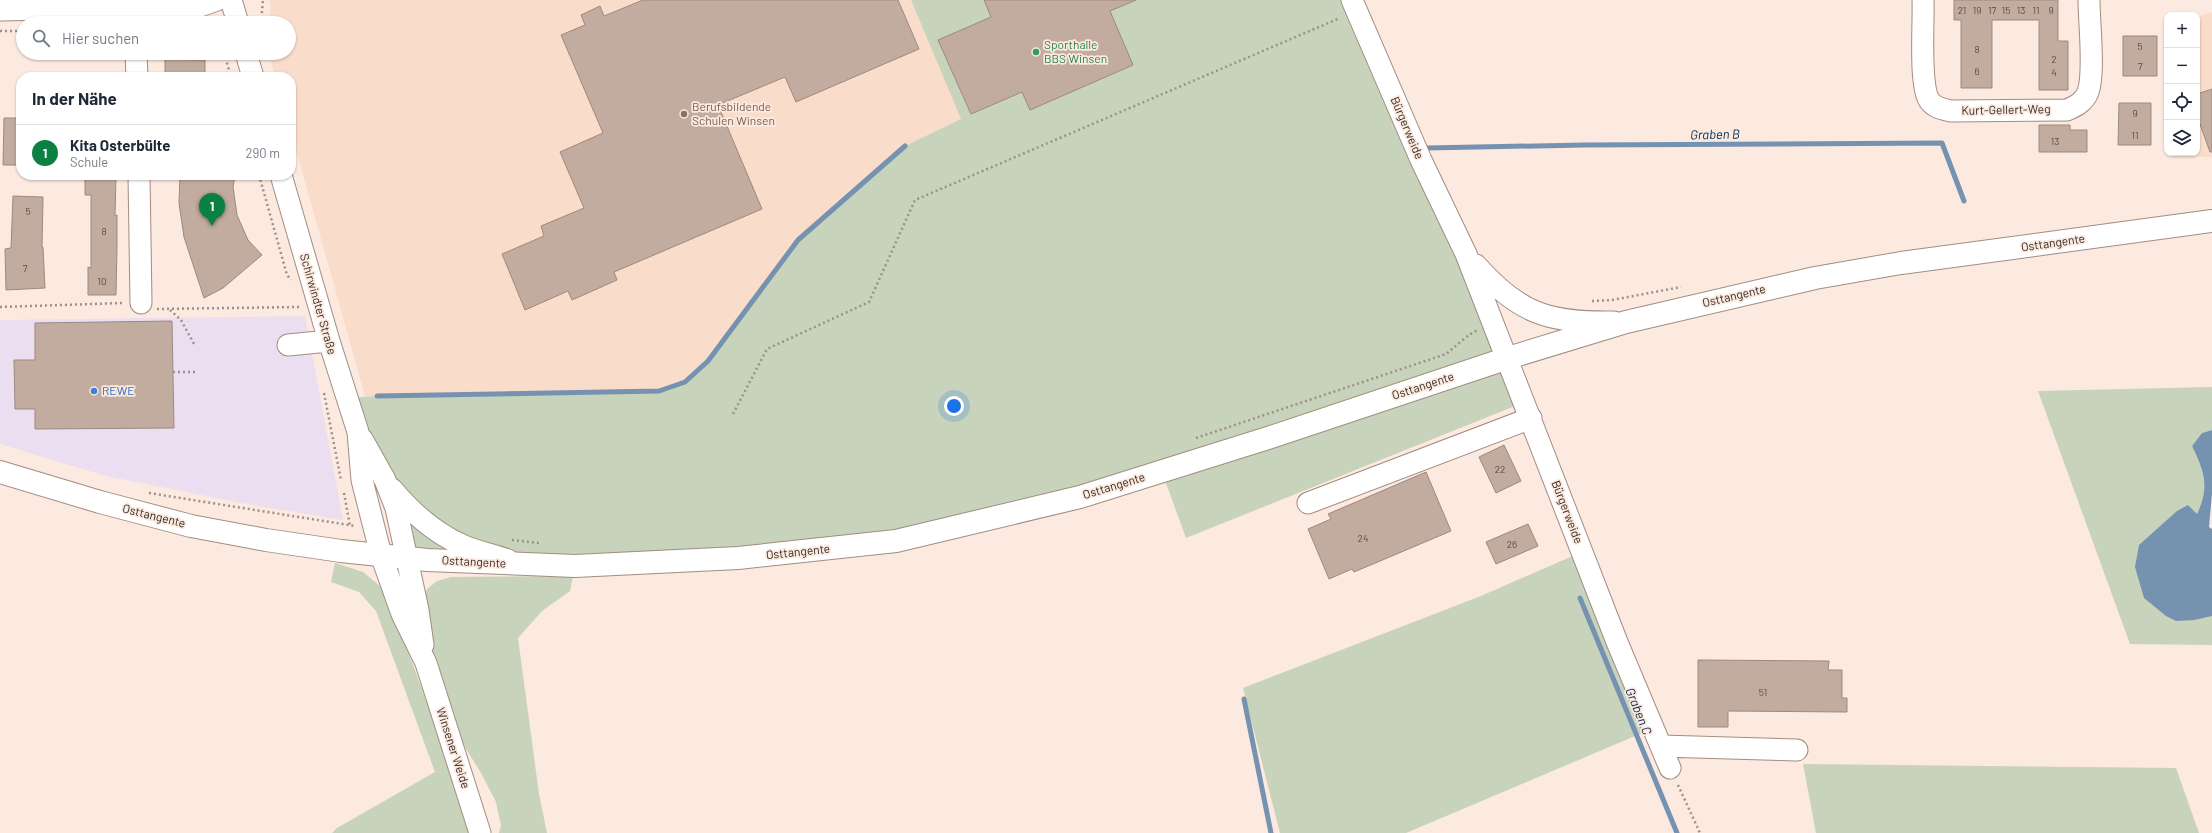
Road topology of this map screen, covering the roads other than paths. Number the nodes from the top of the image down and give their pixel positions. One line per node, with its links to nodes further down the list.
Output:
1 (217, 0): 7 (street)
2 (231, 0): 8 (street)
3 (1923, 0): 4 (street, Kurt-Gellert-Weg)
4 (2089, 0)
5 (1355, 5): 16 (street, Bürgerweide)
6 (0, 10): 7 (street)
7 (136, 15)
8 (236, 16)
9 (136, 60): 11 (street)
10 (248, 60): 12 (street)
11 (137, 72)
12 (252, 72)
13 (139, 180): 17 (street)
14 (291, 180): 19 (street, Schirwindter Straße)
15 (2212, 221): 18 (main road, Osttangente)
16 (1466, 254): 18 (street, Bürgerweide); 21 (street, Bürgerweide)
17 (141, 303)
18 (1626, 322): 21 (main road, Osttangente)
19 (329, 342): 20 (street); 23 (street, Schirwindter Straße)
20 (288, 345)
21 (1508, 358): 22 (street, Bürgerweide); 29 (main road, Osttangente)
22 (1531, 418): 26 (street); 31 (street, Bürgerweide)
23 (358, 432): 25 (street, Schirwindter Straße); 27 (street, Schirwindter Straße)
24 (0, 472): 27 (main road, Osttangente)
25 (385, 480): 28 (street, Schirwindter Straße); 29 (street, Schirwindter Straße)
26 (1308, 503)
27 (381, 555): 28 (main road, Osttangente); 30 (street, Winsener Weide)
28 (407, 558): 29 (main road, Osttangente); 30 (street, Winsener Weide)
29 (528, 565)
30 (426, 664): 34 (street, Winsener Weide)
31 (1661, 746): 32 (street); 33 (street, Bürgerweide)
32 (1797, 750)
33 (1670, 768)
34 (480, 833)

